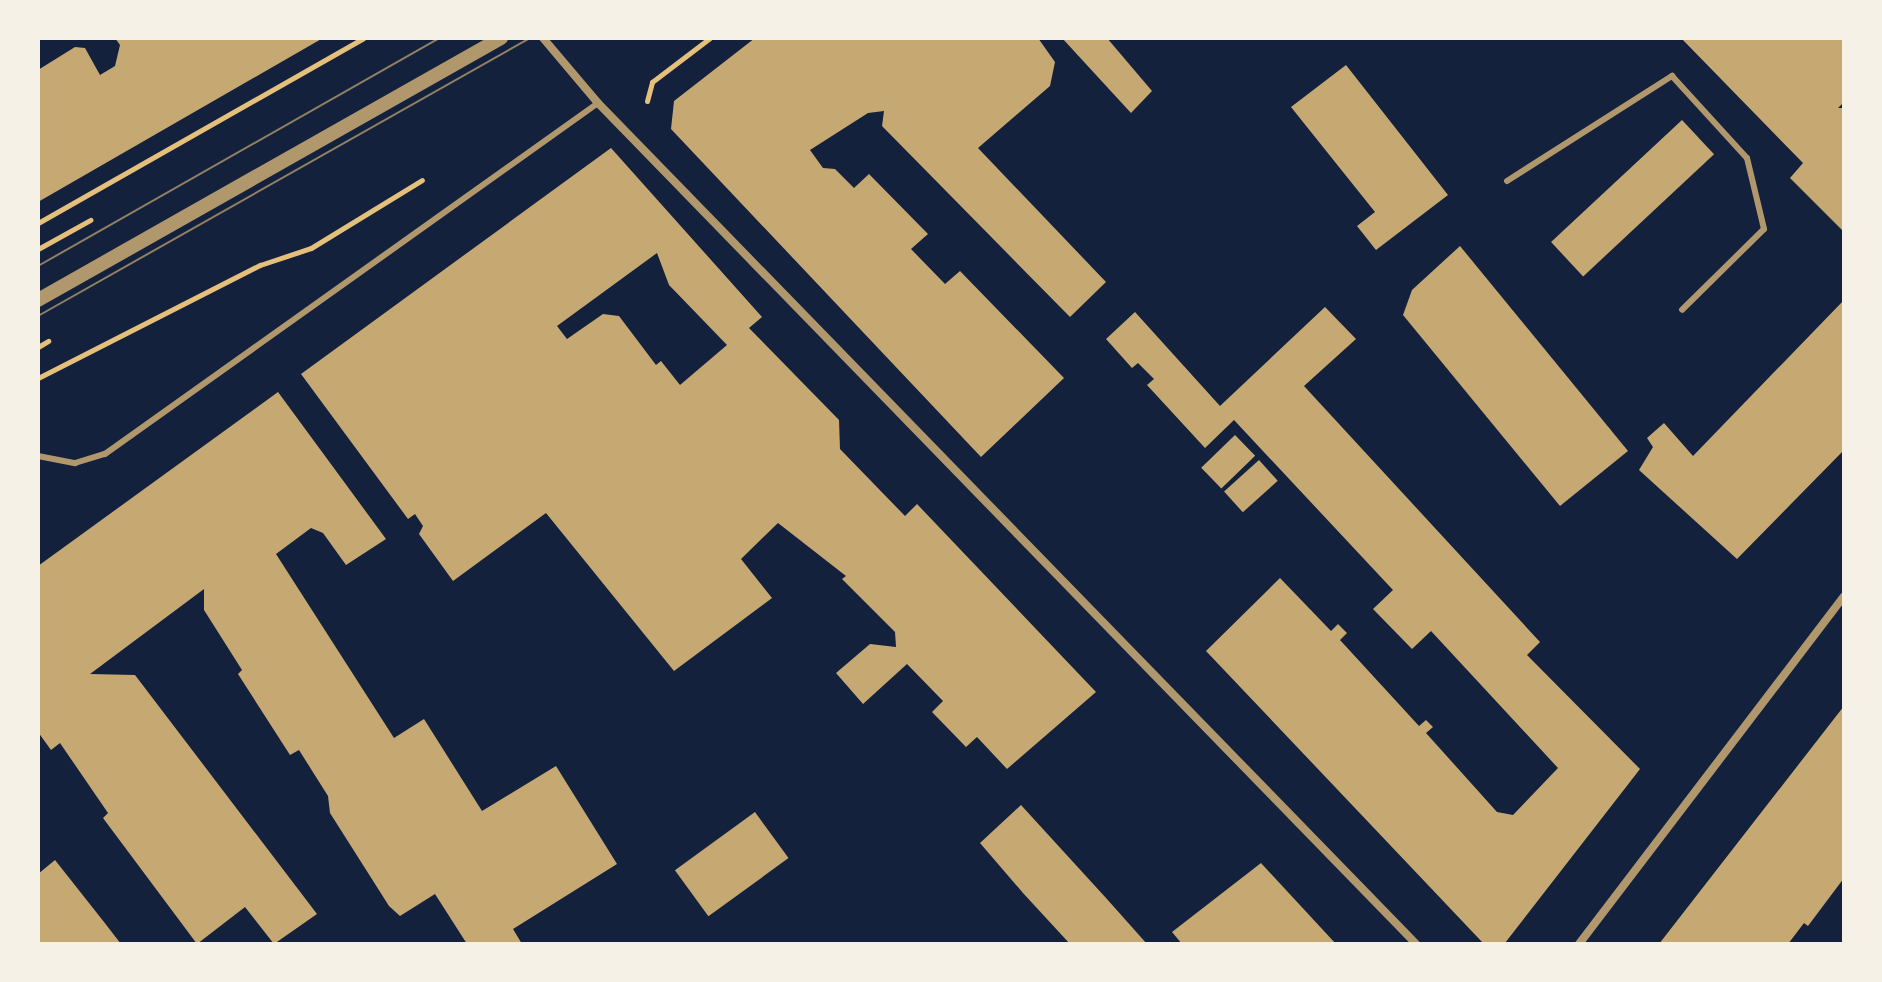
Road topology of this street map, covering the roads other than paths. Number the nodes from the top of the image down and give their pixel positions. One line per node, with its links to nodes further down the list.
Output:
1 (501, 38): 5 (street)
2 (543, 38): 3 (street)
3 (598, 103): 7 (lane); 9 (street)
4 (1507, 181): 6 (lane)
5 (38, 300)
6 (1682, 310)
7 (38, 456)
8 (1844, 596): 10 (street)
9 (1416, 944)
10 (1579, 944)

